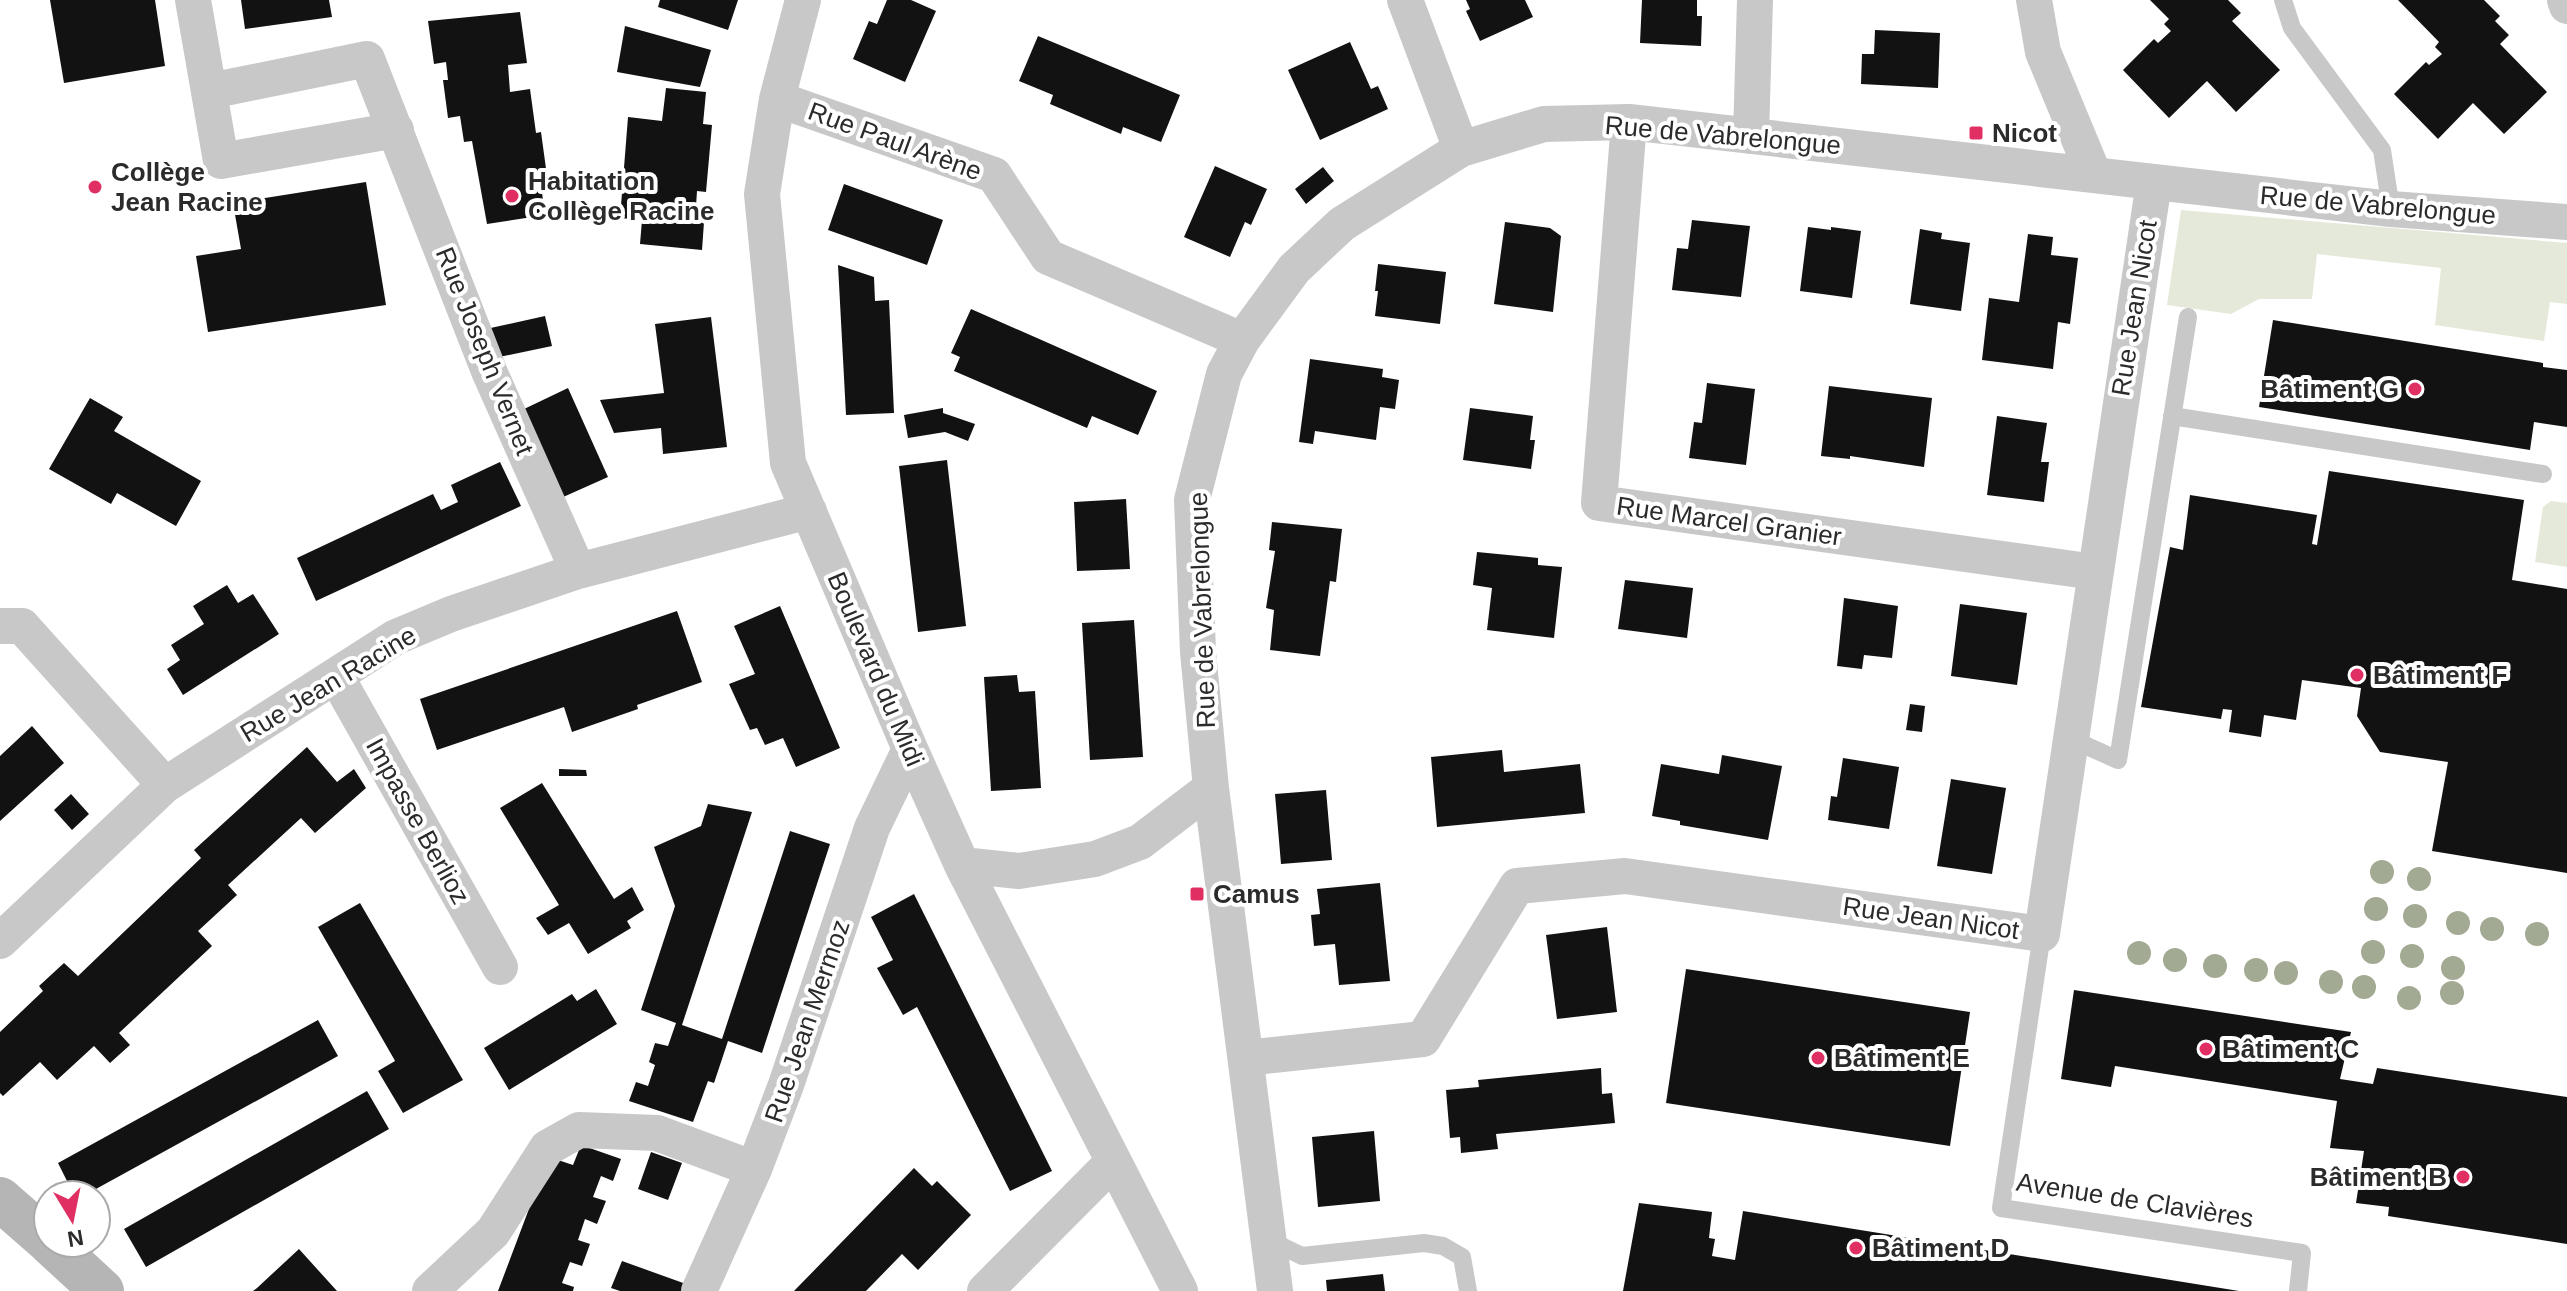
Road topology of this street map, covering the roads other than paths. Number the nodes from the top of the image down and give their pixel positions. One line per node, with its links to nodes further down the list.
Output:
1 (193, 0): 9 (street)
2 (803, 0): 10 (street, Boulevard du Midi)
3 (1405, 0): 14 (street)
4 (1755, 0): 13 (street)
5 (2034, 0): 15 (street)
6 (2283, 0): 17 (lane)
7 (2565, 0): 8 (street)
8 (2567, 6)
9 (210, 91): 12 (street, Rue Joseph Vernet); 12 (street)
10 (777, 99): 20 (street, Rue Paul Arène); 23 (street, Boulevard du Midi)
11 (1629, 122): 13 (street, Rue de Vabrelongue); 14 (street, Rue de Vabrelongue); 25 (street, Rue Marcel Granier)
12 (396, 130): 24 (street, Rue Joseph Vernet)
13 (1751, 136): 15 (street, Rue de Vabrelongue)
14 (1461, 149): 20 (street, Rue de Vabrelongue)
15 (2094, 175): 16 (street, Rue de Vabrelongue)
16 (2154, 182): 17 (street, Rue de Vabrelongue); 25 (street, Rue Jean Nicot)
17 (2391, 209): 18 (street, Rue de Vabrelongue)
18 (2567, 222)
19 (2188, 317): 21 (lane)
20 (1242, 340): 31 (street, Rue de Vabrelongue)
21 (2172, 416): 22 (lane); 28 (lane)
22 (2543, 474)
23 (809, 511): 24 (street, Rue Jean Racine); 29 (street, Boulevard du Midi)
24 (578, 571): 27 (street, Rue Jean Racine)
25 (2095, 572): 28 (street, Rue Jean Nicot)
26 (0, 626): 30 (street)
27 (336, 676): 30 (street, Rue Jean Racine); 35 (street, Impasse Berlioz)
28 (2069, 738): 33 (street, Rue Jean Nicot)
29 (910, 749): 32 (street, Boulevard du Midi); 38 (street, Rue Jean Mermoz)
30 (165, 785): 34 (street, Rue Jean Racine)
31 (1211, 788): 32 (street); 36 (street, Rue de Vabrelongue)
32 (962, 865): 37 (street, Boulevard du Midi)
33 (2042, 934): 36 (street, Rue Jean Nicot); 50 (lane, Avenue de Clavières)
34 (0, 941)
35 (500, 967)
36 (1246, 1058): 41 (street, Rue de Vabrelongue)
37 (1112, 1163): 46 (street); 47 (street, Boulevard du Midi)
38 (754, 1169): 44 (street); 45 (street, Rue Jean Mermoz)
39 (5, 1215): 40 (street)
40 (32, 1232)
41 (1269, 1240): 48 (street, Rue de Vabrelongue); 49 (lane)
42 (67, 1259): 43 (street)
43 (102, 1291)
44 (430, 1291)
45 (699, 1291)
46 (985, 1291)
47 (1180, 1291)
48 (1275, 1291)
49 (1468, 1291)
50 (2298, 1291)

